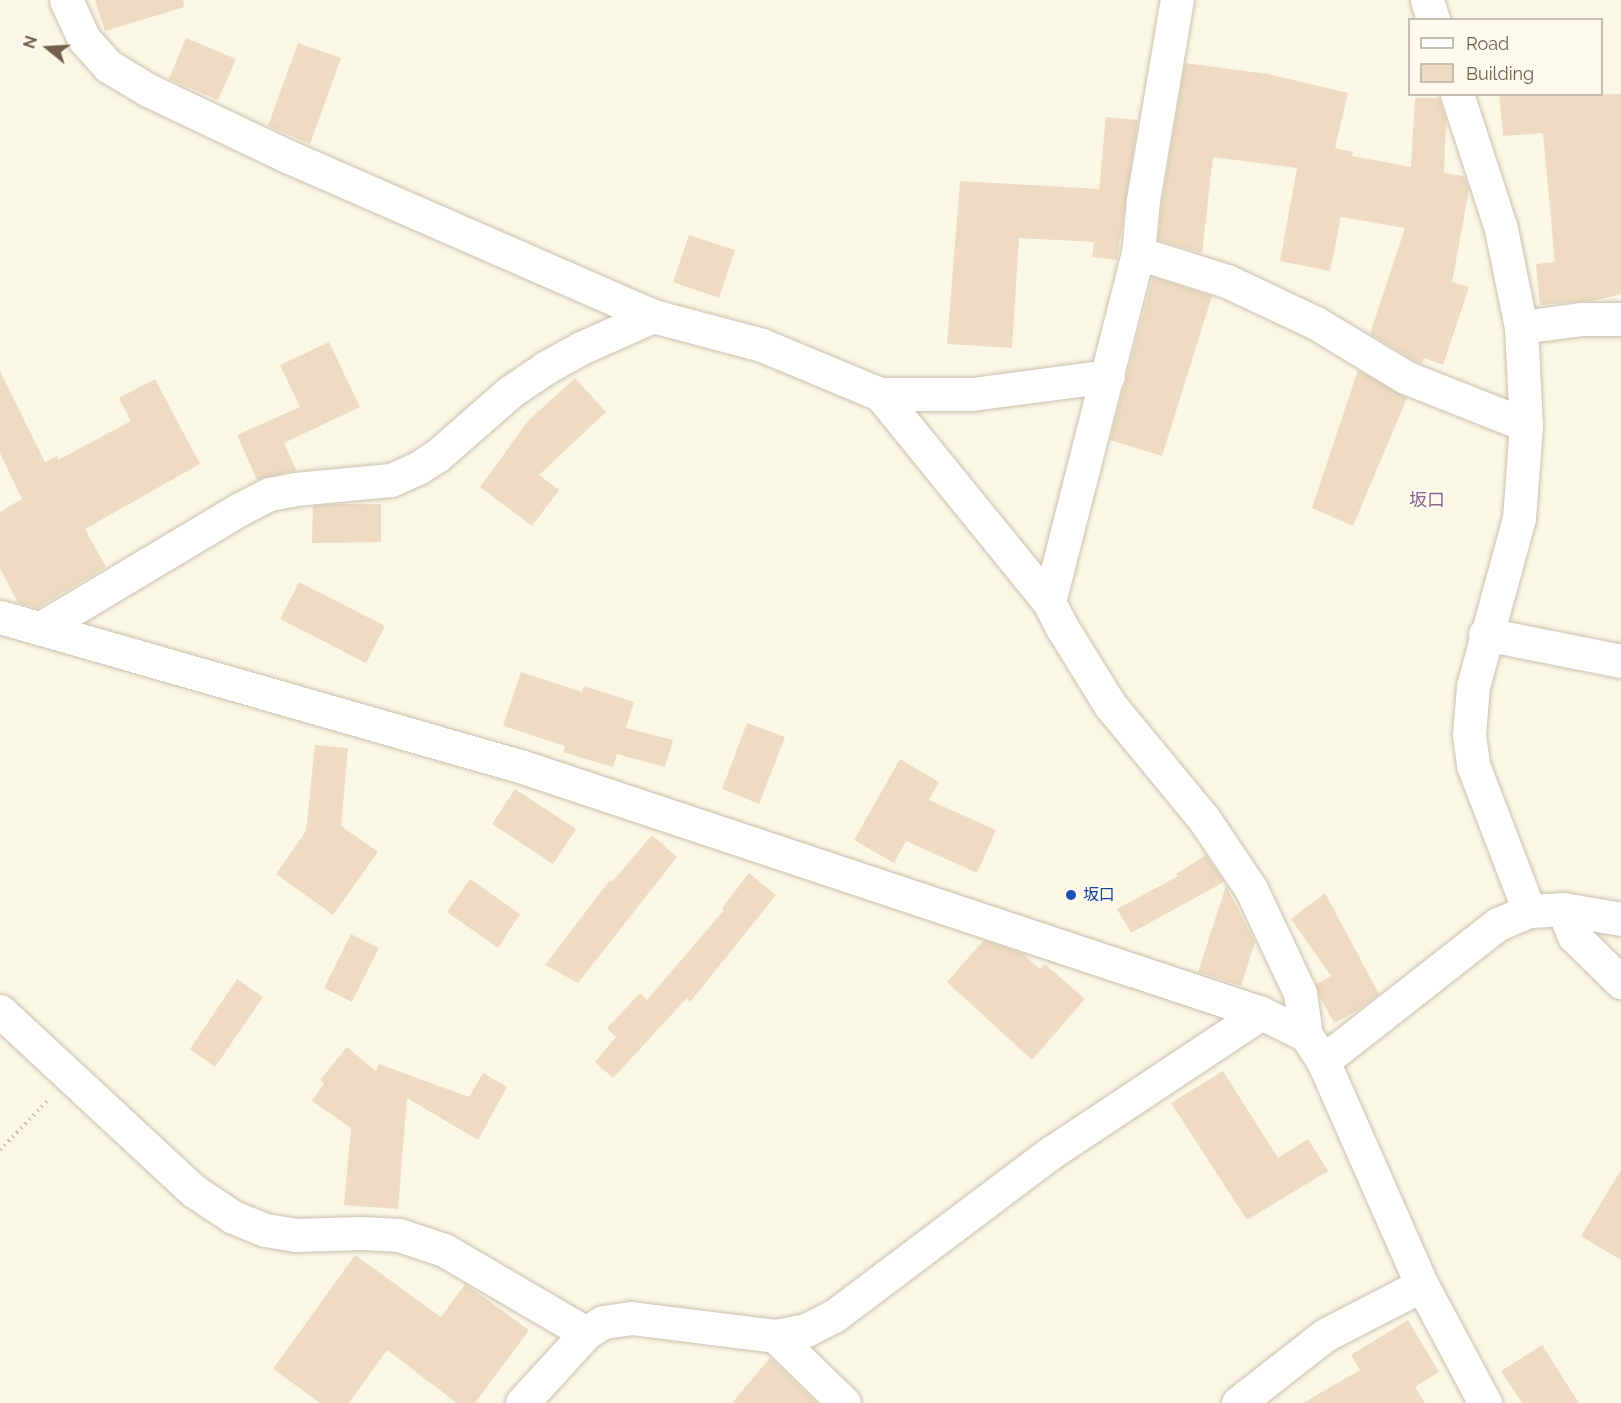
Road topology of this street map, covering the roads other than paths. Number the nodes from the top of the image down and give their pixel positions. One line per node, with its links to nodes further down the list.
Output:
1 (66, 0): 7 (street)
2 (1177, 0): 6 (street)
3 (1427, 0): 4 (street)
4 (1432, 18)
5 (1458, 96): 9 (street)
6 (1138, 253): 10 (street); 12 (street)
7 (653, 316): 11 (street); 15 (street)
8 (1621, 319): 9 (street)
9 (1521, 327): 12 (street)
10 (1108, 376): 11 (street); 13 (street)
11 (880, 394): 13 (street)
12 (1526, 425): 16 (street)
13 (1049, 602): 24 (street)
14 (0, 617): 15 (street)
15 (41, 628): 23 (street)
16 (1485, 634): 17 (street); 19 (street)
17 (1621, 661)
18 (1563, 909): 19 (street); 20 (street); 21 (street)
19 (1529, 911): 24 (street)
20 (1621, 919)
21 (1621, 982)
22 (0, 1011): 26 (street)
23 (1261, 1013): 24 (street); 27 (street)
24 (1315, 1048): 25 (street)
25 (1422, 1285): 30 (street); 31 (street)
26 (586, 1333): 27 (street); 28 (street)
27 (775, 1336): 29 (street)
28 (522, 1403)
29 (844, 1403)
30 (1238, 1403)
31 (1485, 1403)

